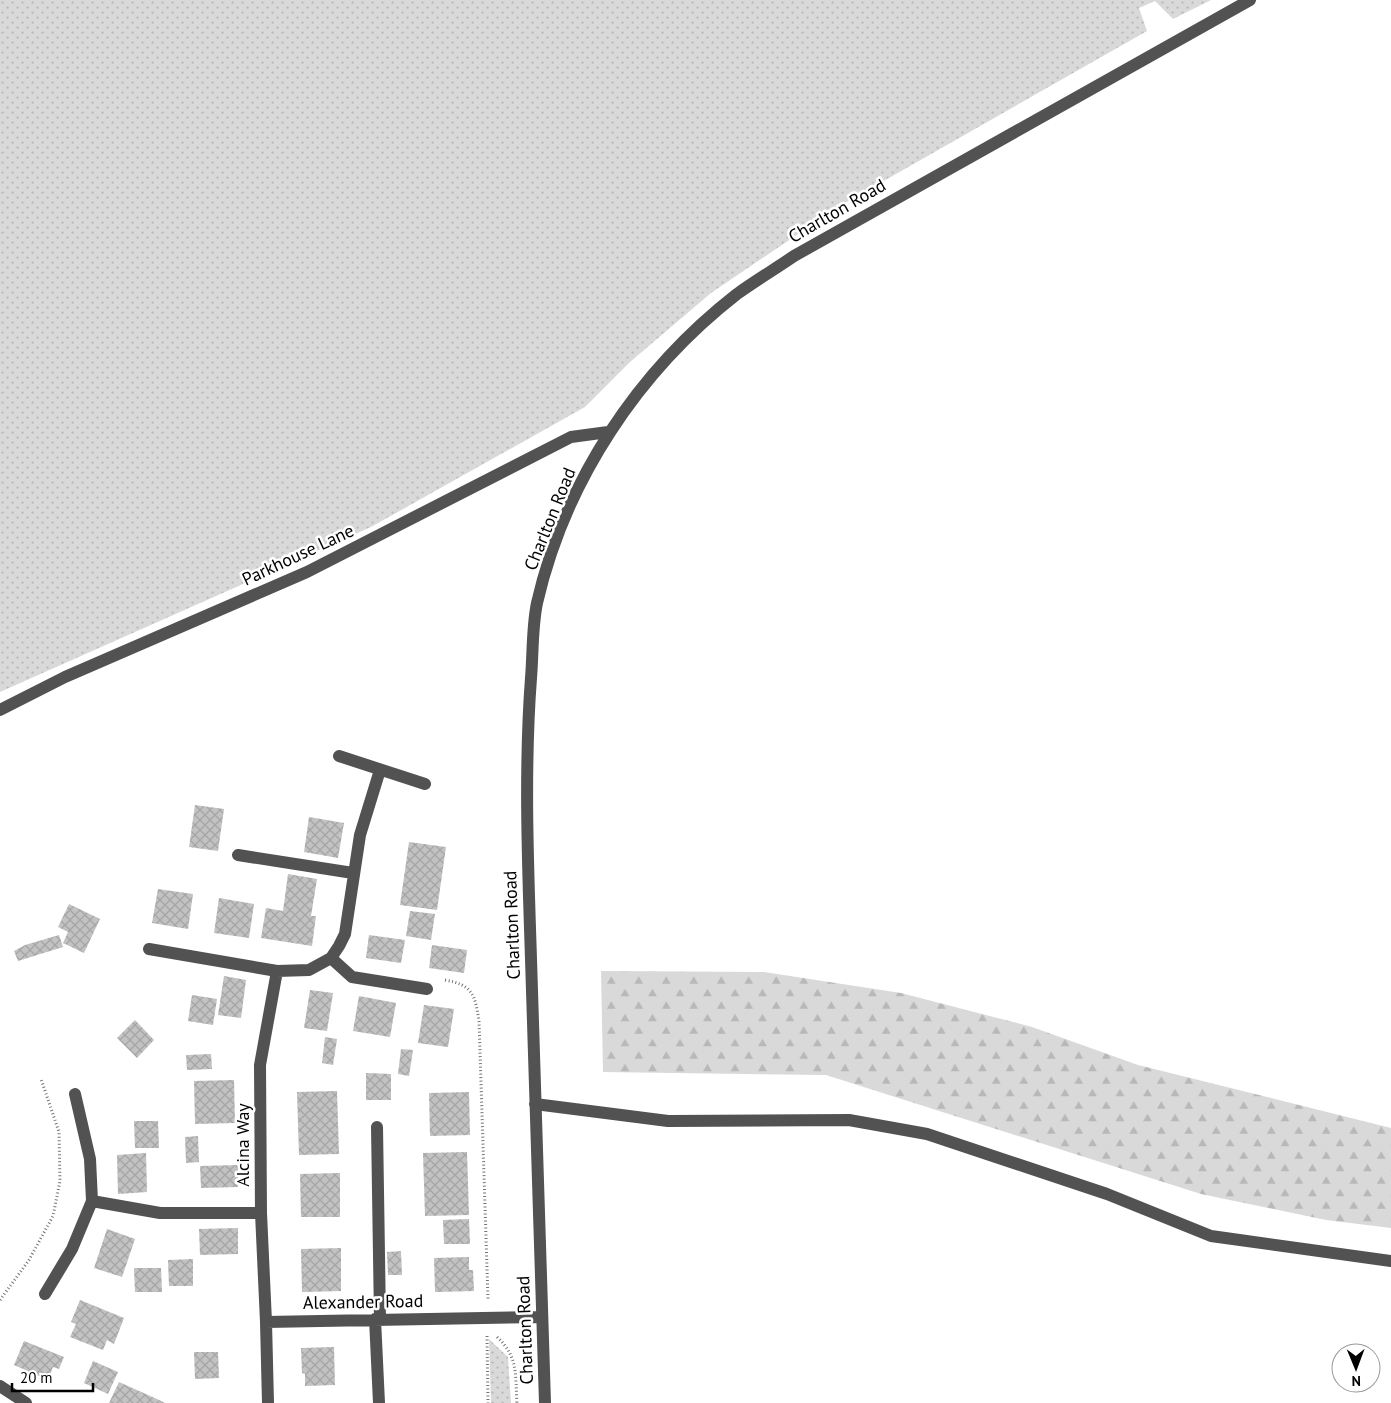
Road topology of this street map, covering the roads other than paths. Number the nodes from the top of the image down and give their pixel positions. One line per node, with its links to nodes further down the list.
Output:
1 (1250, 0): 2 (street, Charlton Road)
2 (608, 432): 3 (street, Parkhouse Lane); 14 (street, Charlton Road)
3 (0, 710)
4 (339, 756): 5 (street)
5 (380, 770): 6 (street); 8 (street)
6 (425, 784)
7 (238, 854): 8 (street)
8 (353, 873): 10 (street)
9 (149, 949): 11 (street)
10 (331, 958): 11 (street); 12 (street)
11 (277, 970): 17 (street, Alcina Way)
12 (427, 989)
13 (76, 1094): 16 (street)
14 (535, 1104): 18 (street); 20 (street, Charlton Road)
15 (377, 1127): 21 (street)
16 (92, 1201): 17 (street); 19 (street)
17 (261, 1213): 22 (street, Alcina Way)
18 (1391, 1260)
19 (45, 1294)
20 (542, 1317): 21 (street, Alexander Road); 27 (street, Charlton Road)
21 (378, 1319): 22 (street, Alexander Road); 26 (street)
22 (266, 1322): 25 (street)
23 (0, 1386): 24 (street)
24 (26, 1403)
25 (268, 1403)
26 (379, 1403)
27 (545, 1403)

